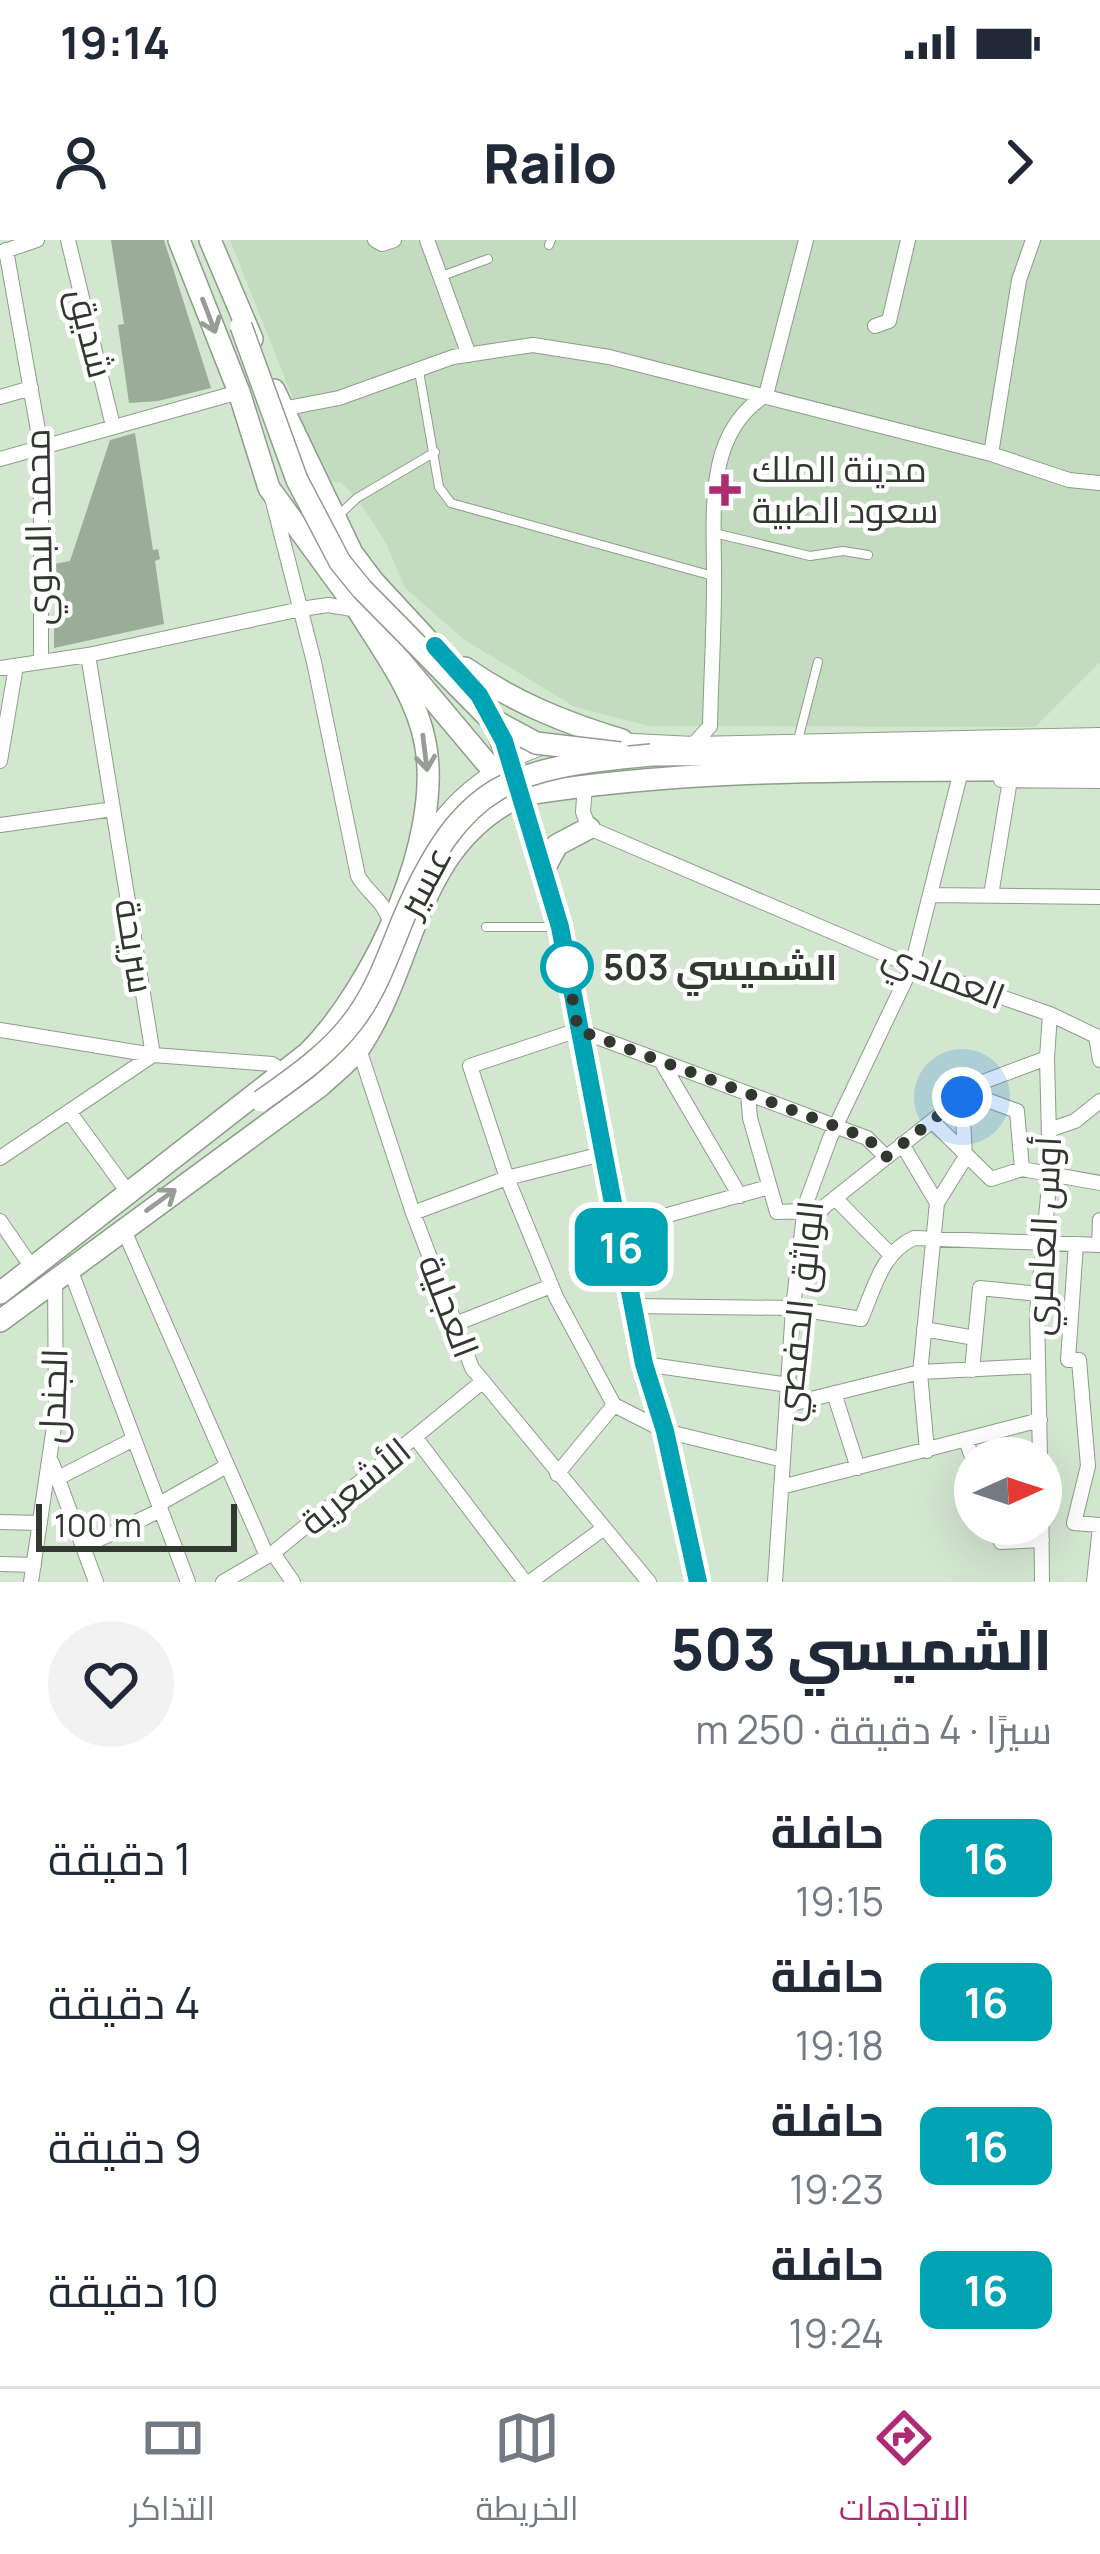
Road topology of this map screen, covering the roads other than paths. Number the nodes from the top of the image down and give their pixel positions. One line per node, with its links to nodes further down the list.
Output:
1 (37, 240): 11 (street)
2 (68, 240): 22 (street, شديق)
3 (179, 240): 18 (main road, one-way to 18)
4 (209, 240): 21 (main road); 45 (main road, bridge)
5 (375, 240): 6 (street)
6 (394, 240)
7 (428, 240): 13 (street)
8 (806, 240): 19 (street)
9 (908, 240): 14 (street)
10 (1033, 240): 25 (street)
11 (3, 252): 17 (street, محمد البدوي)
12 (488, 260): 13 (lane)
13 (441, 277): 15 (street)
14 (875, 326)
15 (470, 355): 16 (street); 19 (street)
16 (418, 370): 21 (street); 24 (lane)
17 (31, 388): 20 (street); 23 (street, محمد البدوي)
18 (239, 392): 22 (street); 28 (main road)
19 (766, 395): 25 (street); 30 (street)
20 (0, 397)
21 (282, 409): 29 (main road)
22 (113, 426): 23 (street)
23 (41, 447): 26 (street); 37 (street, محمد البدوي)
24 (435, 452): 29 (lane); 32 (lane)
25 (991, 454): 27 (street)
26 (0, 459)
27 (1100, 483)
28 (269, 488): 33 (street); 34 (main road)
29 (334, 520): 35 (main road)
30 (712, 533): 31 (lane); 32 (street)
31 (868, 555)
32 (713, 576): 43 (street)
33 (302, 609): 34 (street); 36 (street); 62 (street)
34 (358, 610): 47 (main road); 57 (main road, one-way to 57)
35 (435, 646): 41 (main road); 47 (main road)
36 (88, 655): 37 (street); 54 (street, سريحة)
37 (41, 662): 39 (street)
38 (818, 662): 42 (lane)
39 (8, 667): 46 (street)
40 (1100, 735): 42 (street, عسير)
41 (622, 740): 43 (street, عسير); 47 (street, عسير)
42 (797, 742): 43 (street, عسير)
43 (694, 744)
44 (1100, 751): 45 (main road)
45 (651, 755): 83 (main road, عسير, bridge)
46 (0, 761)
47 (502, 767): 53 (main road); 57 (street, عسير)
48 (1100, 769): 52 (main road)
49 (959, 779): 50 (street); 52 (street); 59 (street, الواثق الحفصي)
50 (1016, 780): 51 (street); 60 (street)
51 (1100, 781)
52 (585, 785): 53 (main road); 56 (street)
53 (522, 795): 58 (main road); 70 (main road)
54 (113, 809): 55 (street); 71 (street, سريحة)
55 (0, 825)
56 (590, 828): 58 (main road); 65 (street, العمادي)
57 (411, 869): 62 (main road)
58 (544, 869): 64 (main road)
59 (930, 895): 60 (street); 65 (street, الواثق الحفصي)
60 (991, 896): 61 (street)
61 (1100, 897)
62 (390, 924): 75 (main road)
63 (486, 927): 64 (lane)
64 (560, 927): 68 (main road)
65 (912, 965): 66 (street, العمادي); 81 (street, الواثق الحفصي)
66 (1050, 1014): 69 (street, العمادي); 72 (street, أوس العامري)
67 (0, 1030): 71 (street)
68 (578, 1030): 73 (street); 85 (main road); 91 (street)
69 (1098, 1037): 74 (street)
70 (358, 1049): 99 (street, العجلية); 102 (main road, one-way to 70)
71 (153, 1055): 75 (street); 79 (street)
72 (1047, 1058): 77 (street); 82 (street, أوس العامري)
73 (661, 1060): 76 (street); 95 (street)
74 (1100, 1060)
75 (284, 1072): 83 (main road)
76 (748, 1094): 81 (street); 93 (street)
77 (964, 1095): 80 (street); 87 (street); 89 (street)
78 (1100, 1101): 82 (street)
79 (70, 1113): 88 (street); 94 (street)
80 (932, 1121): 84 (street); 87 (street)
81 (835, 1128): 86 (street); 98 (street, الواثق الحفصي)
82 (1049, 1130): 90 (street, أوس العامري)
83 (200, 1139): 94 (main road)
84 (902, 1144): 86 (street); 97 (street)
85 (602, 1154): 91 (street); 103 (main road)
86 (886, 1157): 96 (street)
87 (965, 1158): 89 (street); 97 (street)
88 (0, 1159)
89 (1022, 1168): 90 (street)
90 (1050, 1171): 92 (street); 106 (street, أوس العامري)
91 (507, 1178): 99 (street); 112 (street)
92 (1100, 1183)
93 (769, 1187): 95 (street); 98 (street)
94 (130, 1196): 110 (main road)
95 (740, 1196): 103 (street)
96 (835, 1198): 104 (street); 109 (street)
97 (937, 1202): 105 (street)
98 (804, 1210): 104 (street, الواثق الحفصي)
99 (413, 1213): 118 (street, العجلية)
100 (1100, 1220): 108 (street)
101 (0, 1221): 110 (street)
102 (123, 1228): 111 (main road); 140 (street)
103 (617, 1229): 115 (main road)
104 (801, 1232): 116 (street, الواثق الحفصي)
105 (933, 1239): 106 (street); 109 (street); 119 (street)
106 (1044, 1243): 107 (street); 114 (street, أوس العامري)
107 (1076, 1244): 108 (street); 148 (street)
108 (1100, 1245)
109 (891, 1255): 116 (street)
110 (33, 1269): 113 (main road)
111 (62, 1275): 117 (main road); 134 (street); 138 (street, الجندل)
112 (551, 1286): 118 (street); 128 (street)
113 (0, 1293)
114 (1039, 1294): 120 (street); 122 (street, أوس العامري)
115 (633, 1306): 116 (street); 121 (main road)
116 (793, 1308): 126 (street, الواثق الحفصي)
117 (0, 1321)
118 (455, 1324): 125 (street, العجلية)
119 (924, 1329): 120 (street); 124 (street)
120 (975, 1338): 123 (street)
121 (644, 1364): 126 (street); 131 (main road)
122 (1038, 1366): 123 (street); 130 (street, أوس العامري)
123 (972, 1370): 124 (street)
124 (920, 1372): 127 (street); 137 (street)
125 (482, 1382): 135 (street, الأشعرية); 142 (street, العجلية)
126 (789, 1385): 129 (street, الواثق الحفصي)
127 (834, 1393): 129 (street); 141 (street)
128 (614, 1405): 131 (street); 142 (street)
129 (787, 1405): 139 (street, الواثق الحفصي)
130 (1040, 1420): 132 (street); 133 (street, أوس العامري)
131 (665, 1431): 139 (street); 155 (main road)
132 (977, 1437)
133 (1040, 1437)
134 (134, 1438): 143 (street); 145 (street)
135 (415, 1438): 152 (street, الأشعرية); 161 (street)
136 (954, 1443): 137 (street)
137 (927, 1451): 141 (street)
138 (50, 1459): 143 (street); 147 (street, الجندل)
139 (783, 1460): 144 (street, الواثق الحفصي)
140 (225, 1467): 145 (street); 152 (street)
141 (858, 1468): 144 (street)
142 (557, 1474): 149 (street, العجلية)
143 (58, 1478): 151 (street)
144 (782, 1487): 163 (street, الواثق الحفصي)
145 (160, 1507): 151 (street); 158 (street)
146 (0, 1522): 147 (street)
147 (40, 1523): 154 (street, الجندل)
148 (1100, 1526): 165 (street)
149 (604, 1528): 161 (street); 162 (street, العجلية)
150 (1042, 1545): 164 (street)
151 (83, 1547): 157 (street)
152 (270, 1555): 159 (street, الأشعرية); 160 (street)
153 (0, 1564): 154 (street)
154 (34, 1565): 156 (street, الجندل)
155 (694, 1579)
156 (31, 1582)
157 (96, 1582)
158 (188, 1582)
159 (223, 1582)
160 (292, 1582)
161 (528, 1582)
162 (649, 1582)
163 (775, 1582)
164 (1042, 1582)
165 (1094, 1582)

